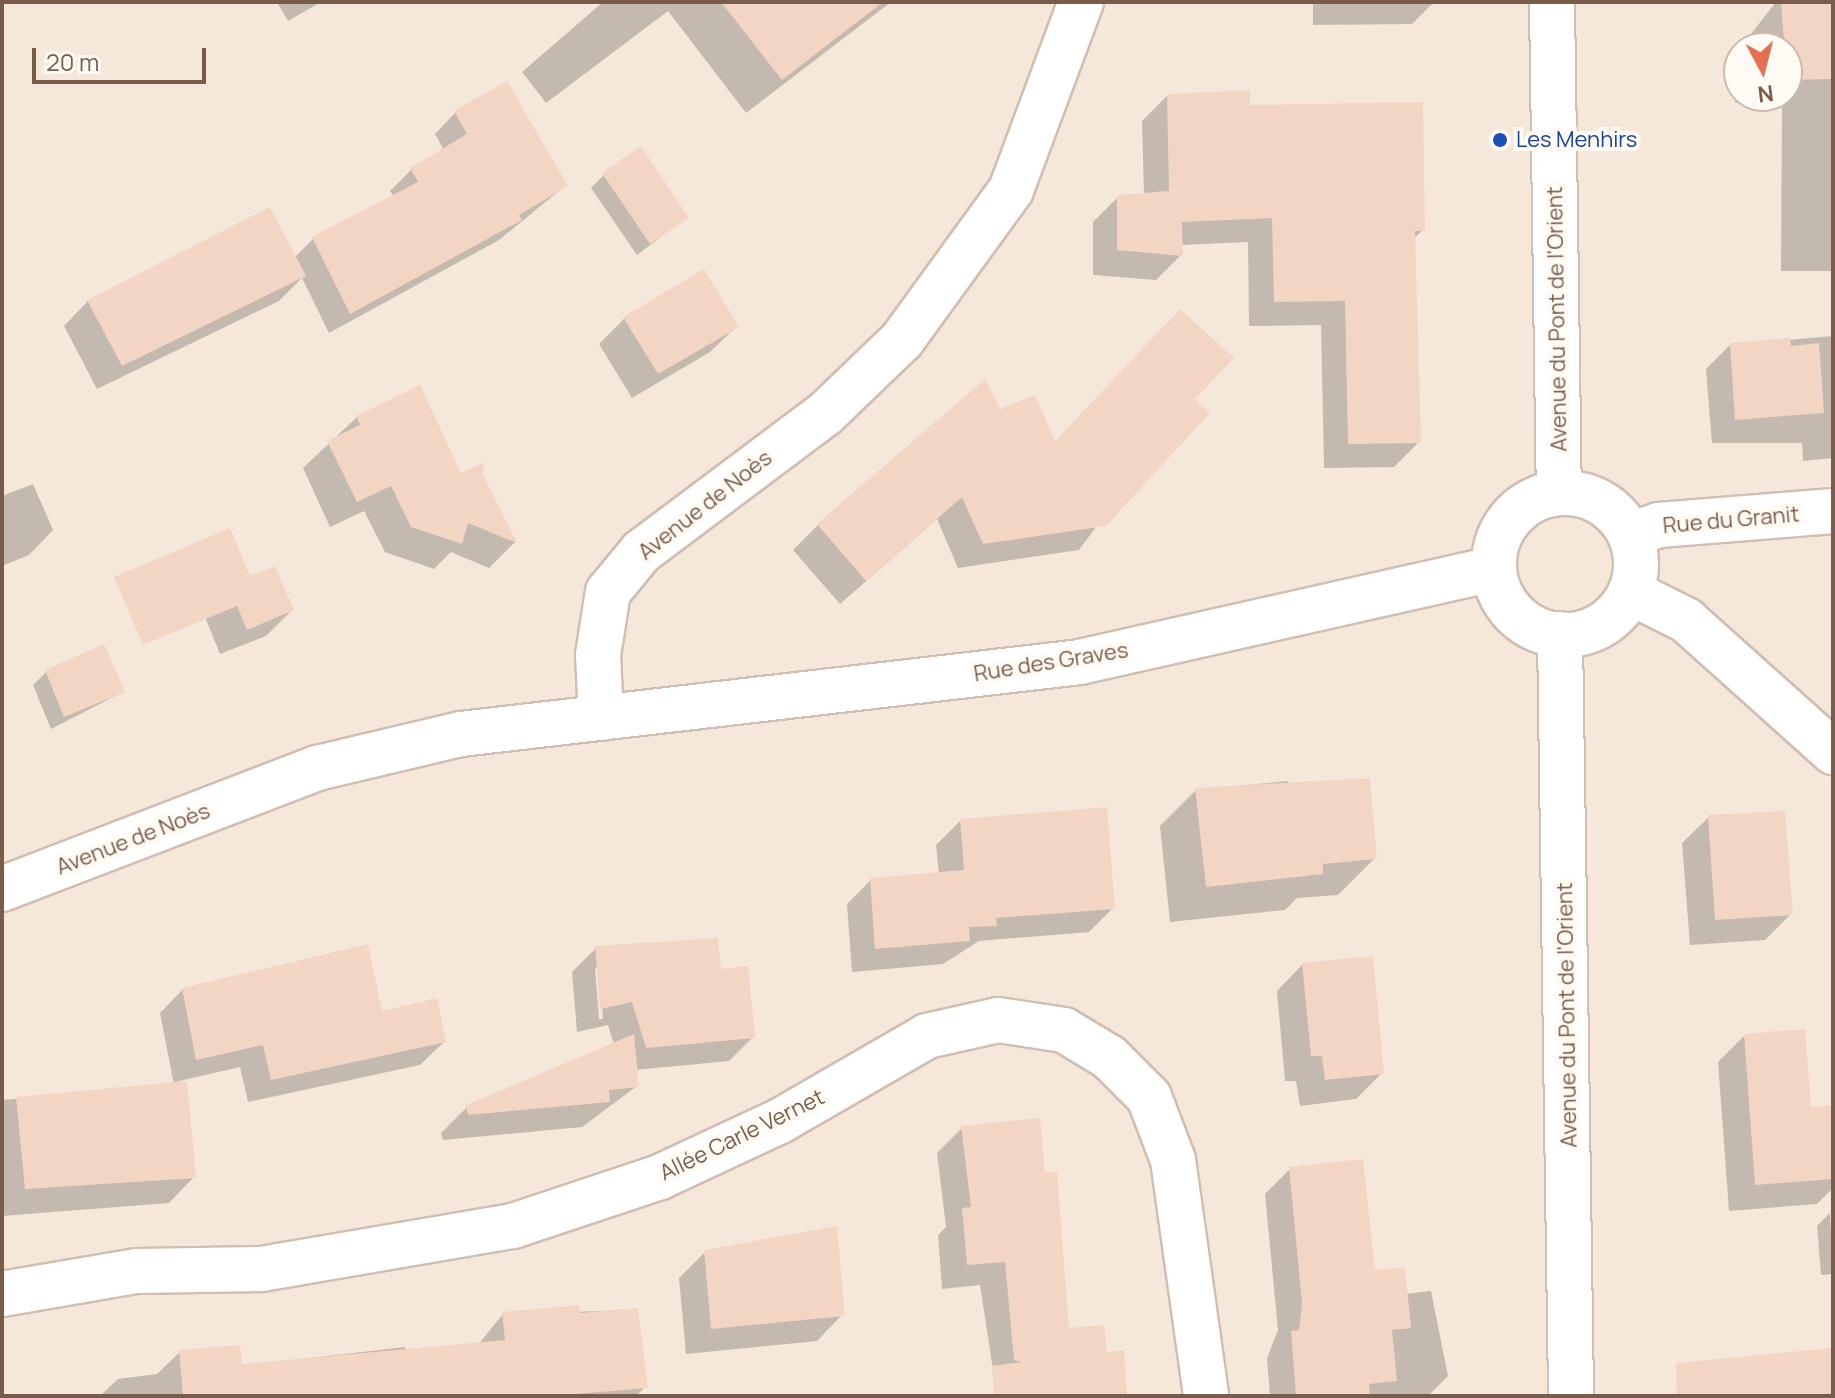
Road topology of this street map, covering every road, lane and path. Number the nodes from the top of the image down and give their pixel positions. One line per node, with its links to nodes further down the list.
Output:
1 (1081, 2): 9 (street, Avenue de Noès)
2 (1552, 2): 3 (street, Avenue du Pont de l'Orient)
3 (1559, 493): 5 (street); 6 (street)
4 (1833, 511): 5 (street, Rue du Granit)
5 (1630, 535): 7 (street)
6 (1494, 569): 8 (street); 9 (street, Rue des Graves)
7 (1630, 592): 8 (street); 10 (street)
8 (1560, 634): 14 (street, Avenue du Pont de l'Orient)
9 (601, 718): 11 (street, Avenue de Noès)
10 (1833, 752)
11 (2, 889)
12 (2, 1294): 13 (street, Allée Carle Vernet)
13 (1206, 1396)
14 (1571, 1396)

